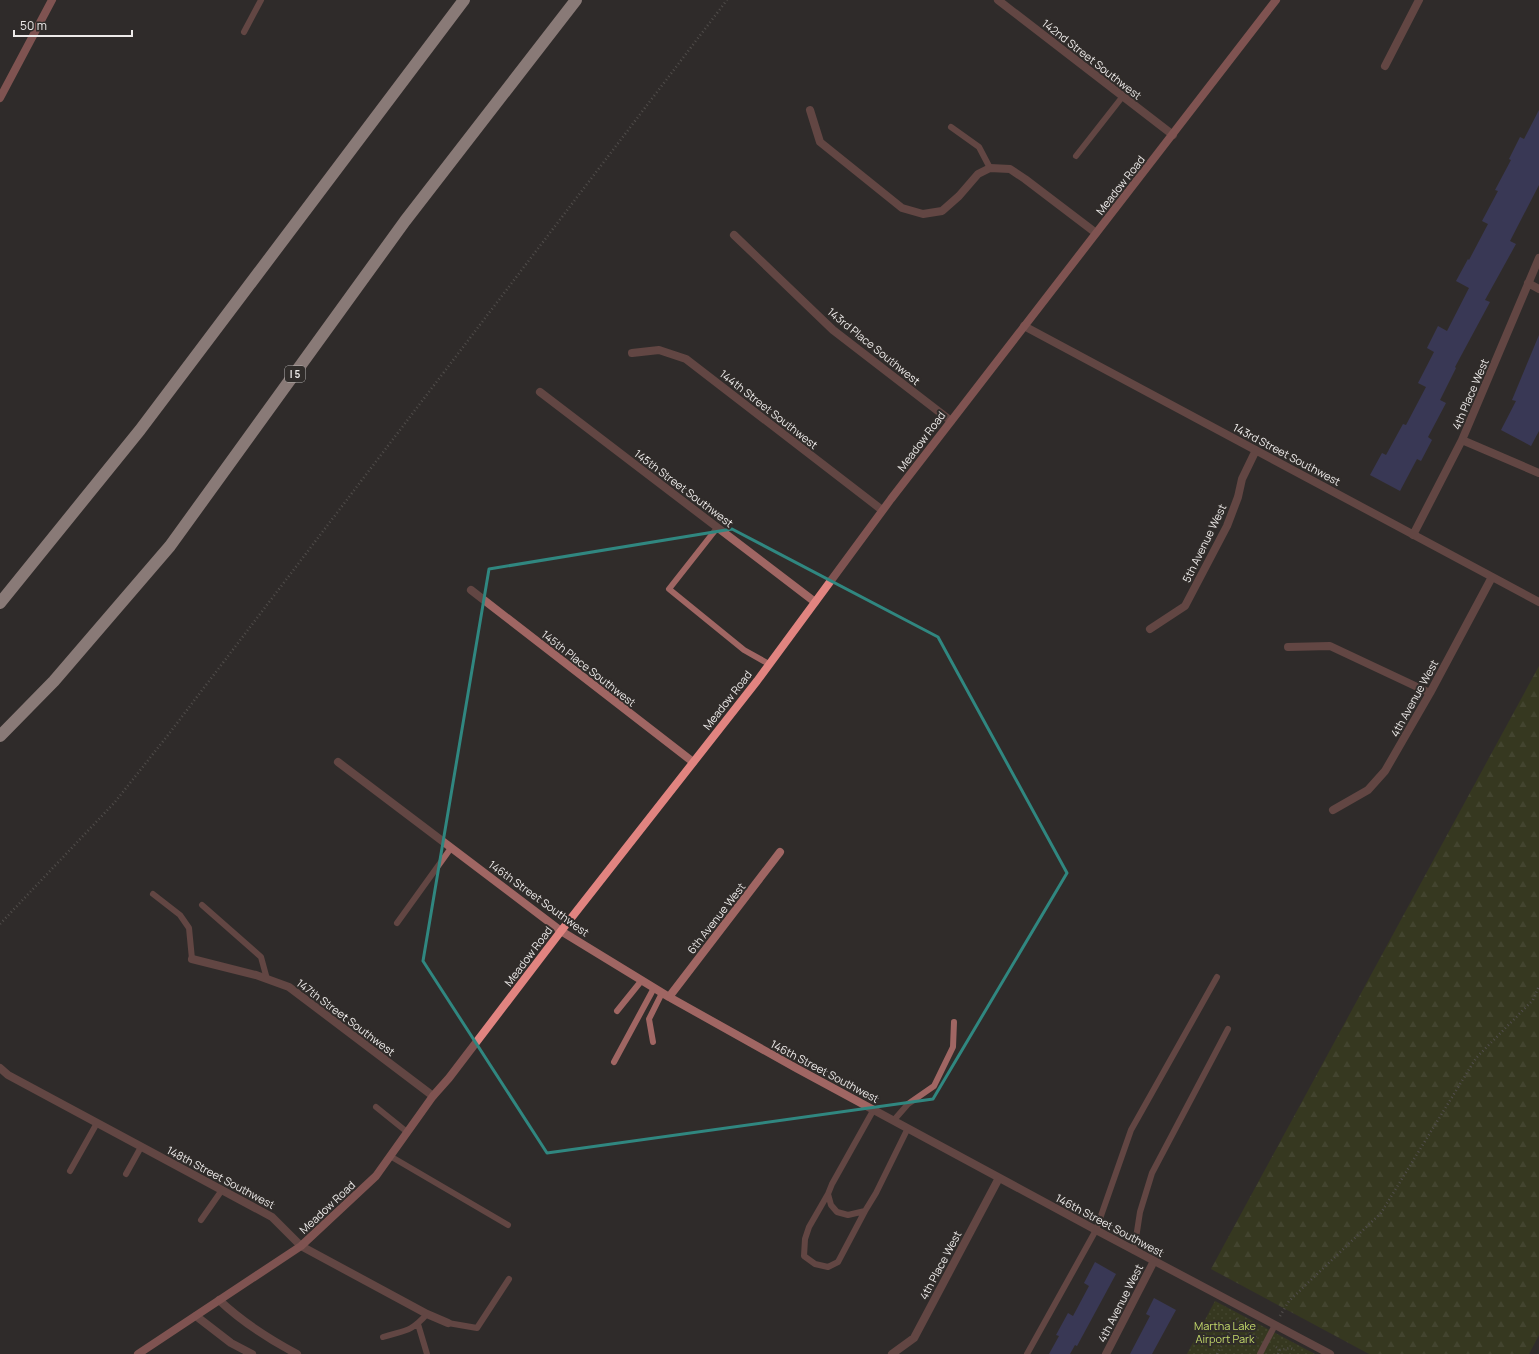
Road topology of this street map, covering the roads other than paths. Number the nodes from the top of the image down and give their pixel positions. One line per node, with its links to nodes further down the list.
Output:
1 (52, 0): 11 (street)
2 (261, 0): 8 (lane)
3 (464, 0): 36 (highway)
4 (576, 0): 41 (highway, I 5)
5 (998, 0): 10 (street, 142nd Street Southwest)
6 (1276, 0): 14 (street, Meadow Road)
7 (1419, 0): 9 (street)
8 (244, 32)
9 (1385, 66)
10 (1123, 96): 14 (street, 142nd Street Southwest); 15 (lane)
11 (0, 98)
12 (810, 110): 16 (street)
13 (951, 127): 16 (lane)
14 (1173, 135): 17 (street, Meadow Road)
15 (1076, 156)
16 (990, 168): 17 (street)
17 (1096, 233): 22 (street, Meadow Road)
18 (734, 235): 25 (street, 143rd Place Southwest)
19 (1539, 258): 20 (street, 4th Place West)
20 (1528, 284): 21 (street); 26 (street, 4th Place West)
21 (1539, 289)
22 (1024, 326): 25 (street, Meadow Road); 27 (street, 143rd Street Southwest)
23 (632, 353): 29 (street, 144th Street Southwest)
24 (540, 392): 30 (street, 145th Street Southwest)
25 (951, 420): 29 (street, Meadow Road)
26 (1462, 440): 28 (street); 31 (street, 4th Place West)
27 (1256, 450): 31 (street, 143rd Street Southwest); 37 (street, 5th Avenue West)
28 (1539, 472)
29 (882, 510): 34 (street, Meadow Road)
30 (717, 528): 34 (street, 145th Street Southwest); 39 (lane)
31 (1413, 535): 32 (street, 143rd Street Southwest)
32 (1492, 577): 35 (street, 143rd Street Southwest); 40 (street, 4th Avenue West)
33 (471, 590): 43 (street, 145th Place Southwest)
34 (815, 602): 39 (street, Meadow Road)
35 (1539, 602)
36 (0, 604)
37 (1150, 629)
38 (1288, 647): 40 (street)
39 (769, 664): 43 (street, Meadow Road)
40 (1430, 693): 44 (street, 4th Avenue West)
41 (0, 736)
42 (338, 762): 45 (street, 146th Street Southwest)
43 (693, 762): 50 (street, Meadow Road)
44 (1333, 810)
45 (451, 848): 49 (lane); 50 (street, 146th Street Southwest)
46 (780, 852): 56 (street, 6th Avenue West)
47 (153, 894): 51 (lane)
48 (202, 905): 53 (lane)
49 (397, 923)
50 (561, 931): 54 (street, 146th Street Southwest); 63 (street, Meadow Road)
51 (192, 959): 53 (street, 147th Street Southwest)
52 (1217, 977): 80 (lane)
53 (267, 979): 63 (street, 147th Street Southwest)
54 (642, 980): 55 (street, 146th Street Southwest); 57 (lane)
55 (654, 988): 56 (street, 146th Street Southwest); 61 (lane)
56 (665, 995): 60 (lane); 65 (street, 146th Street Southwest)
57 (617, 1011)
58 (954, 1022): 66 (lane)
59 (1228, 1029): 82 (lane)
60 (653, 1042)
61 (614, 1062)
62 (0, 1068): 67 (street, 148th Street Southwest)
63 (433, 1096): 69 (street, Meadow Road)
64 (376, 1107): 69 (lane)
65 (874, 1109): 66 (street, 146th Street Southwest); 76 (lane)
66 (894, 1120): 68 (street, 146th Street Southwest)
67 (97, 1123): 70 (street, 148th Street Southwest); 72 (lane)
68 (908, 1128): 74 (street, 146th Street Southwest); 77 (lane)
69 (407, 1132): 71 (street, Meadow Road)
70 (141, 1146): 73 (lane); 75 (street, 148th Street Southwest)
71 (390, 1156): 79 (lane); 81 (street, Meadow Road)
72 (70, 1171)
73 (126, 1174)
74 (999, 1178): 80 (street, 146th Street Southwest); 96 (street, 4th Place West)
75 (222, 1190): 78 (lane); 81 (street, 148th Street Southwest)
76 (828, 1194): 77 (lane); 77 (lane)
77 (865, 1211)
78 (201, 1220)
79 (508, 1225)
80 (1096, 1230): 82 (street, 146th Street Southwest); 97 (lane)
81 (301, 1246): 85 (street, Meadow Road); 86 (street, 148th Street Southwest)
82 (1134, 1251): 83 (street, 146th Street Southwest)
83 (1154, 1261): 90 (street, 146th Street Southwest); 98 (street, 4th Avenue West)
84 (509, 1279): 88 (lane)
85 (219, 1300): 87 (street, Meadow Road); 94 (street)
86 (427, 1314): 88 (street, 148th Street Southwest); 89 (lane)
87 (196, 1316): 92 (street, Meadow Road); 93 (street)
88 (448, 1323)
89 (418, 1324): 91 (lane); 95 (lane)
90 (1275, 1325): 99 (lane); 100 (street, 146th Street Southwest)
91 (383, 1337)
92 (138, 1354)
93 (252, 1354)
94 (297, 1354)
95 (428, 1354)
96 (892, 1354)
97 (1027, 1354)
98 (1106, 1354)
99 (1260, 1354)
100 (1330, 1354)

